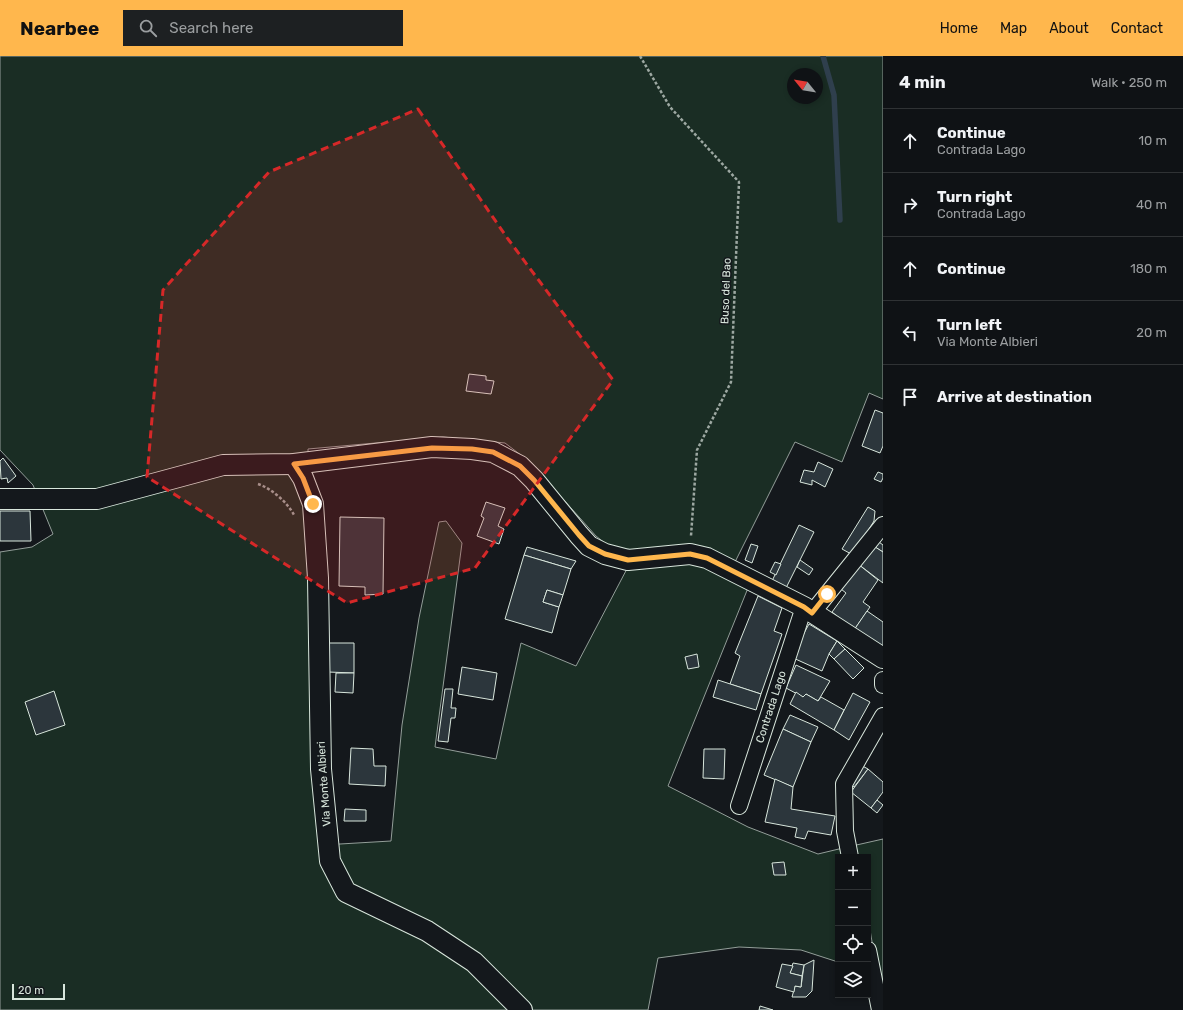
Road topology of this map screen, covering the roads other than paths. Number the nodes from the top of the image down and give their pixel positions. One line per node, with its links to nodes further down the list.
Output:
1 (294, 464): 2 (street); 4 (street); 12 (street, Via Monte Albieri)
2 (0, 499)
3 (883, 525): 4 (street, Contrada Lago)
4 (808, 610): 5 (street); 9 (street, Contrada Lago)
5 (883, 658)
6 (883, 680): 7 (street)
7 (883, 685)
8 (883, 716): 10 (street)
9 (739, 806)
10 (849, 854)
11 (870, 962): 13 (street)
12 (522, 1010)
13 (880, 1010)

